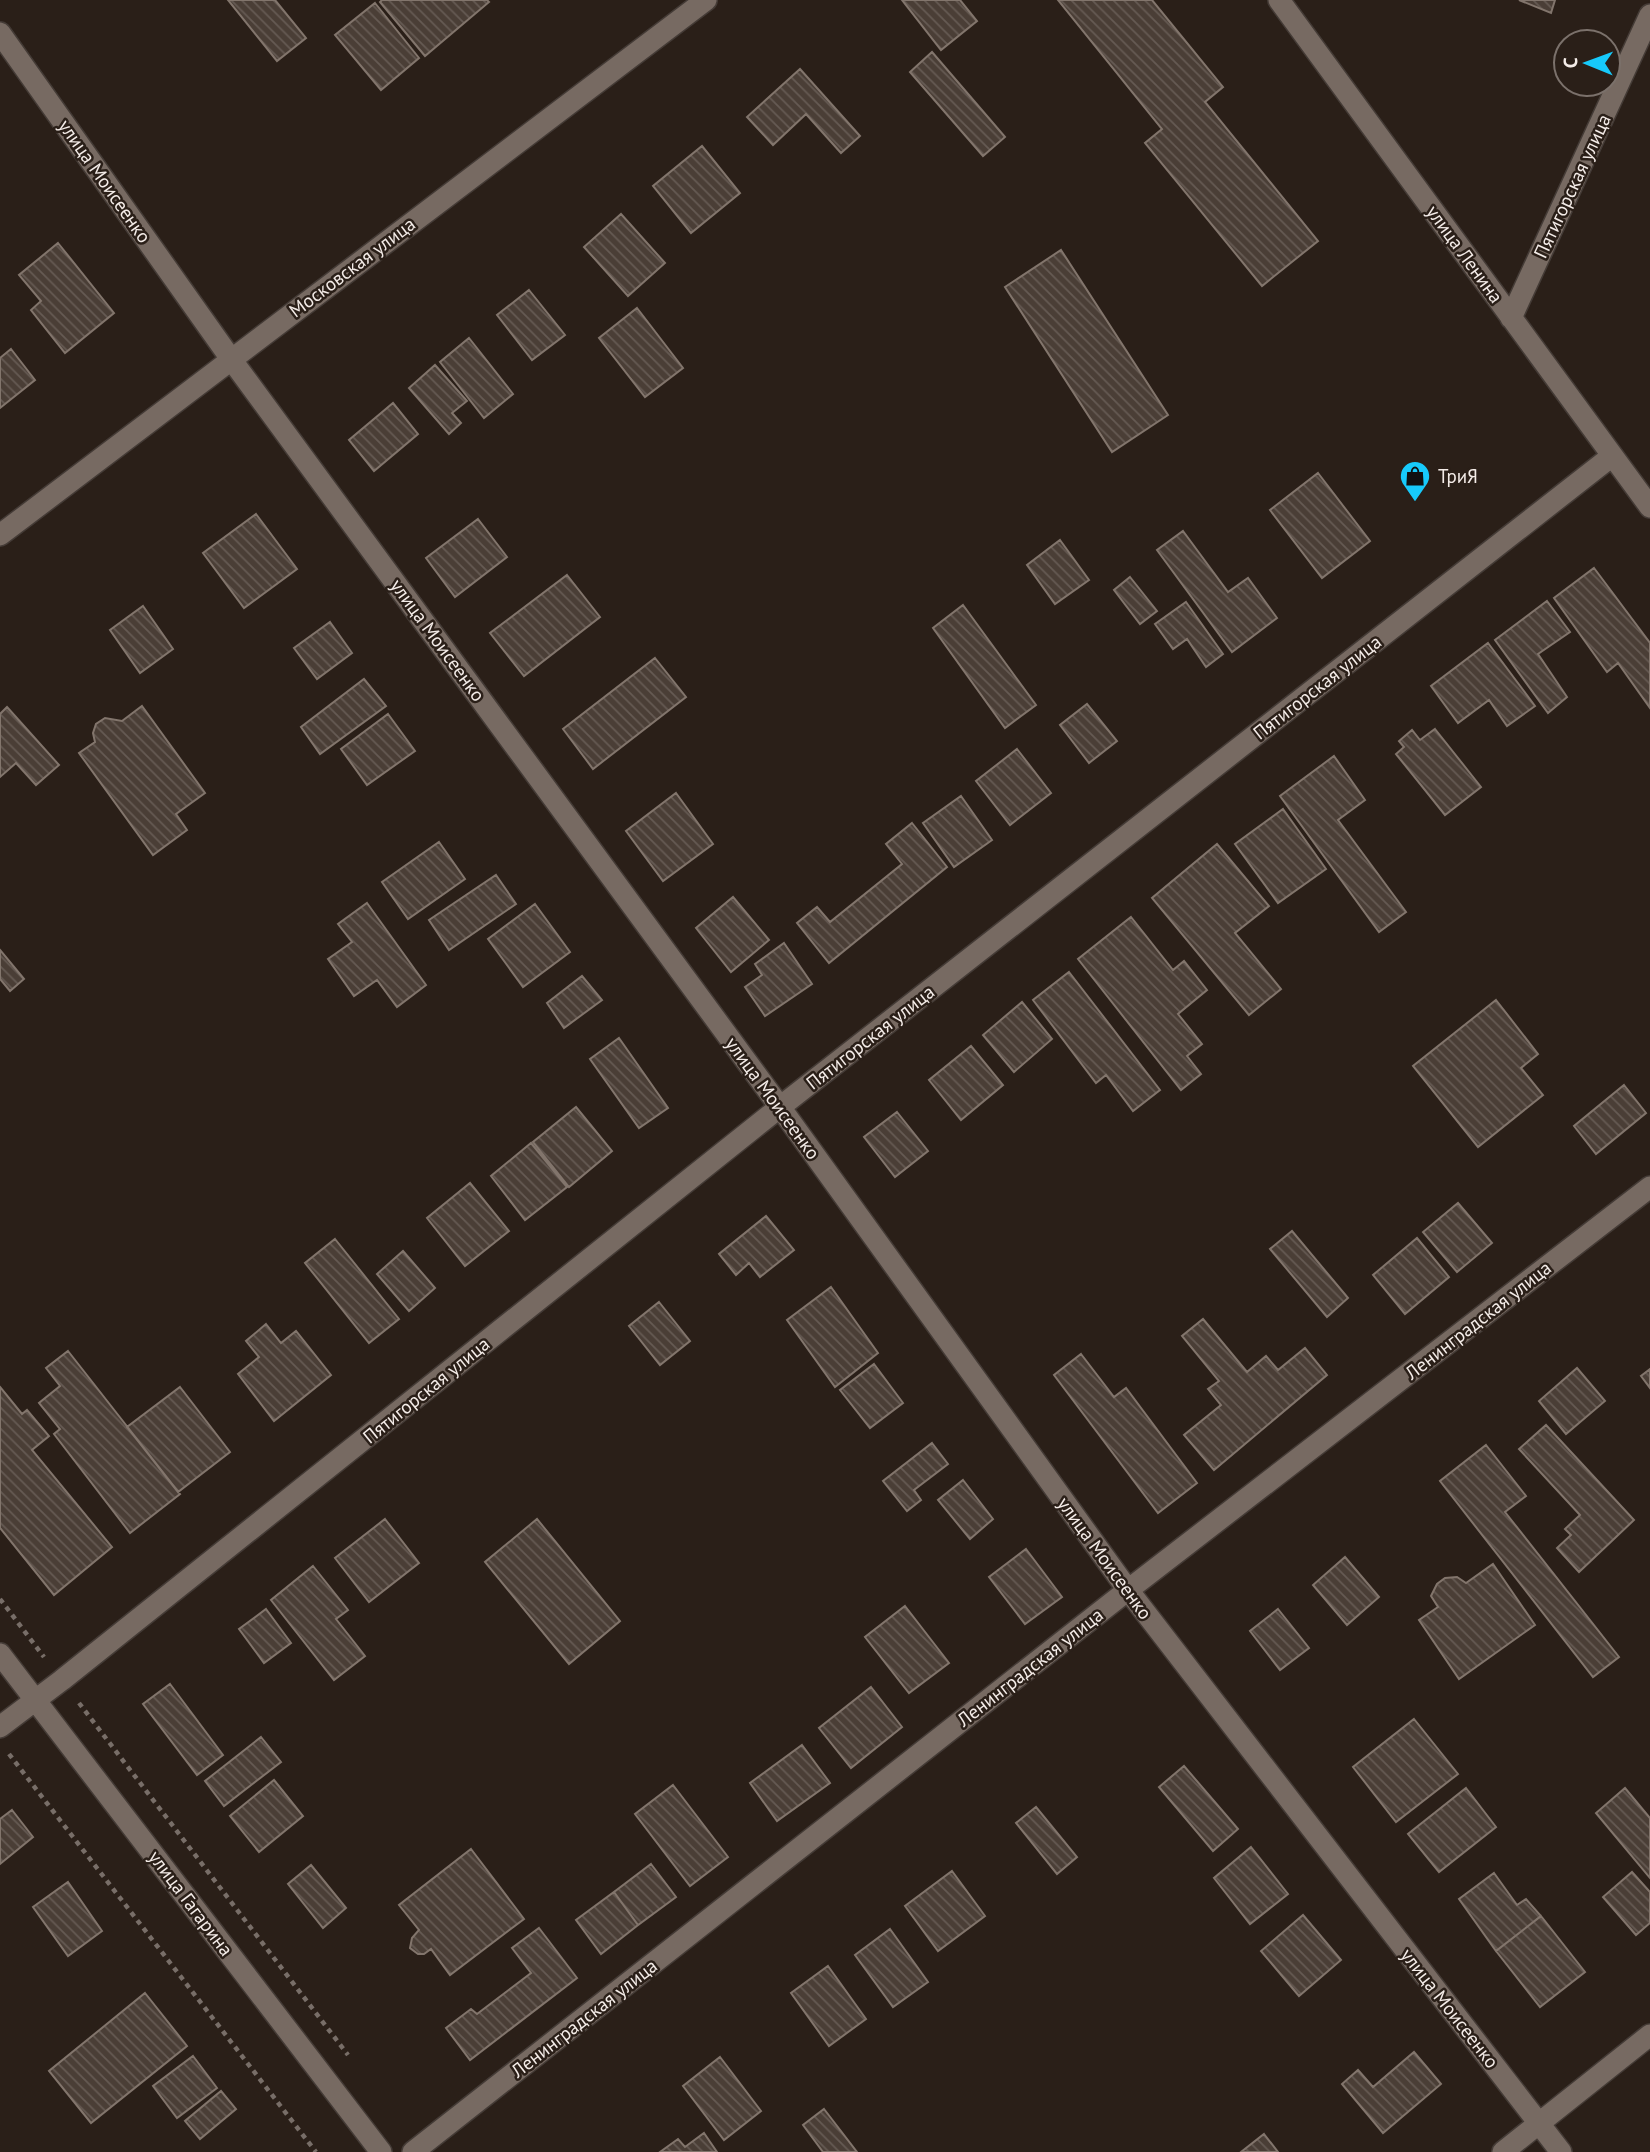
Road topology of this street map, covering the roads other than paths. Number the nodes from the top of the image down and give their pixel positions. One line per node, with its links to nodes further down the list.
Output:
1 (706, 0): 6 (street, Московская улица)
2 (1279, 0): 5 (street, улица Ленина)
3 (1650, 15): 5 (street, Пятигорская улица)
4 (0, 33): 6 (street, улица Моисеенко)
5 (1511, 318): 7 (street, улица Ленина)
6 (231, 359): 9 (street, Московская улица); 10 (street, улица Моисеенко)
7 (1612, 456): 8 (street, улица Ленина); 10 (street, Пятигорская улица)
8 (1650, 507)
9 (0, 535)
10 (780, 1107): 12 (street, улица Моисеенко); 14 (street, Пятигорская улица)
11 (1650, 1187): 12 (street, Ленинградская улица)
12 (1128, 1590): 17 (street, улица Моисеенко); 19 (street, Ленинградская улица)
13 (0, 1654): 14 (street, улица Гагарина)
14 (36, 1701): 15 (street, Пятигорская улица); 18 (street, улица Гагарина)
15 (0, 1727)
16 (1650, 2035): 17 (street)
17 (1539, 2124): 20 (street); 21 (street, улица Моисеенко)
18 (381, 2152)
19 (413, 2152)
20 (1503, 2152)
21 (1561, 2152)

